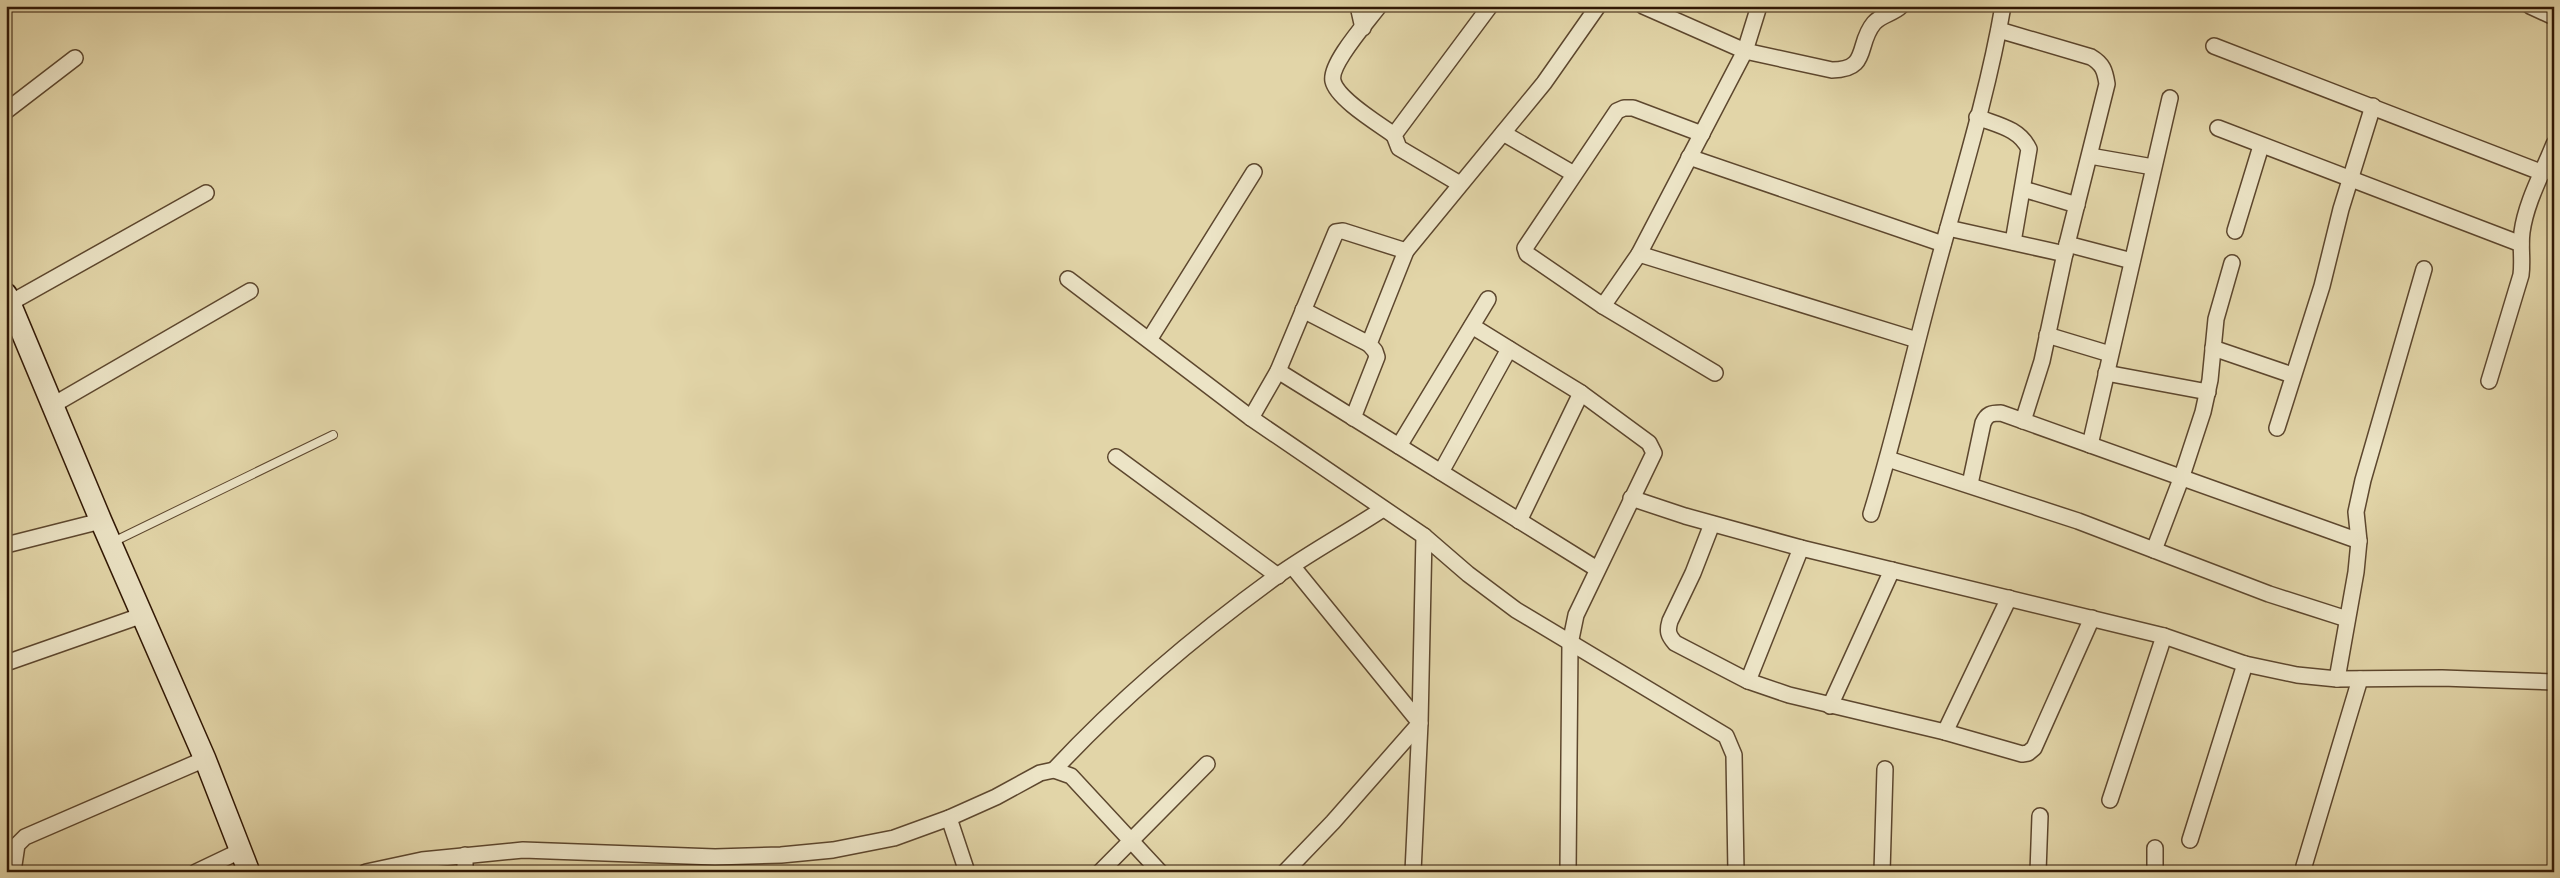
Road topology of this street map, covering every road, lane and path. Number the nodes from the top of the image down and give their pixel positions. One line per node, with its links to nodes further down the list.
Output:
1 (1358, 6): 11 (street)
2 (1379, 6): 11 (street)
3 (1490, 6): 23 (street)
4 (1598, 6): 21 (street)
5 (1643, 6): 14 (street)
6 (1759, 6): 14 (street)
7 (1900, 6): 14 (street)
8 (2003, 6): 12 (street)
9 (2530, 6): 10 (street)
10 (2554, 17)
11 (1363, 28): 23 (street)
12 (1999, 30): 19 (street); 26 (street)
13 (2214, 46): 17 (street)
14 (1745, 51): 22 (street)
15 (75, 58): 18 (street)
16 (2170, 98): 28 (street)
17 (2373, 106): 30 (street); 32 (street)
18 (6, 111)
19 (1977, 117): 34 (street); 37 (street)
20 (2218, 128): 25 (street)
21 (1503, 133): 31 (street); 33 (street)
22 (1702, 134): 27 (street); 31 (street)
23 (1394, 135): 33 (street)
24 (2554, 144): 30 (street)
25 (2261, 146): 32 (street); 38 (street)
26 (2090, 156): 28 (street); 36 (street)
27 (1690, 157): 40 (street); 44 (street)
28 (2153, 167): 45 (street)
29 (1254, 172): 56 (street)
30 (2543, 173): 41 (street)
31 (1574, 174): 52 (street)
32 (2350, 180): 41 (street); 65 (street)
33 (1460, 184): 43 (street)
34 (2023, 189): 36 (street); 39 (street)
35 (206, 193): 50 (street)
36 (2076, 205): 42 (street)
37 (1948, 228): 39 (street); 40 (street)
38 (2235, 230)
39 (2013, 242): 42 (street)
40 (1943, 244): 57 (street)
41 (2521, 244): 66 (street)
42 (2066, 249): 45 (street); 55 (street)
43 (1406, 252): 53 (street); 58 (street)
44 (1639, 254): 52 (street); 57 (street)
45 (2132, 261): 61 (street)
46 (2232, 263): 60 (street)
47 (2424, 269): 89 (street)
48 (1068, 279): 56 (street)
49 (250, 291): 69 (street)
50 (8, 298): 69 (street)
51 (1488, 299): 54 (street)
52 (1603, 306): 64 (street)
53 (1303, 310): 58 (street); 62 (street)
54 (1472, 326): 59 (street); 75 (street)
55 (2047, 334): 61 (street); 72 (street)
56 (1150, 340): 70 (street)
57 (1917, 340): 78 (street)
58 (1369, 344): 71 (street)
59 (1509, 348): 68 (street); 79 (street)
60 (2213, 348): 65 (street); 67 (street)
61 (2110, 354): 63 (street)
62 (1278, 371): 70 (street); 71 (street)
63 (2106, 373): 67 (street); 76 (street)
64 (1715, 374)
65 (2292, 375): 73 (street)
66 (2489, 381)
67 (2208, 392): 80 (street)
68 (1581, 393): 82 (street); 86 (street)
69 (53, 405): 85 (street)
70 (1251, 418): 83 (street)
71 (1353, 418): 75 (street)
72 (2023, 421): 76 (street); 81 (street)
73 (2277, 428)
74 (333, 435): 90 (lane)
75 (1399, 446): 79 (street)
76 (2090, 446): 80 (street)
77 (1116, 457): 97 (street)
78 (1888, 459): 81 (street); 84 (street)
79 (1441, 472): 86 (street)
80 (2181, 479): 89 (street); 93 (street)
81 (1970, 484): 93 (street)
82 (1631, 498): 87 (street); 95 (street)
83 (1383, 509): 88 (street); 94 (street)
84 (1872, 514)
85 (101, 521): 90 (street); 91 (street)
86 (1519, 521): 95 (street)
87 (1712, 524): 92 (street); 108 (street)
88 (1424, 536): 103 (street); 111 (street)
89 (2359, 542): 101 (street)
90 (111, 543): 99 (street)
91 (6, 545)
92 (1801, 548): 96 (street); 108 (street)
93 (2154, 550): 101 (street)
94 (1293, 567): 97 (street); 111 (street)
95 (1597, 569): 103 (street)
96 (1892, 570): 98 (street); 110 (street)
97 (1278, 576): 116 (street)
98 (2009, 598): 100 (street); 112 (street)
99 (142, 615): 104 (street); 113 (street)
100 (2092, 618): 102 (street); 112 (street)
101 (2347, 619): 106 (street)
102 (2164, 636): 105 (street); 117 (street)
103 (1570, 644): 136 (street); 137 (street)
104 (6, 663)
105 (2246, 664): 106 (street); 121 (street)
106 (2337, 679): 107 (street)
107 (2360, 679): 109 (street); 125 (street)
108 (1748, 681): 110 (street)
109 (2554, 682)
110 (1830, 706): 112 (street)
111 (1420, 723): 134 (street); 135 (street)
112 (1945, 732)
113 (205, 759): 123 (street); 126 (street)
114 (1206, 764): 120 (street)
115 (1885, 769): 138 (street)
116 (1054, 770): 119 (street); 120 (street)
117 (2110, 800)
118 (2040, 816): 139 (street)
119 (949, 818): 124 (street); 131 (street)
120 (1130, 840): 132 (street); 133 (street)
121 (2190, 840)
122 (2156, 848): 140 (street)
123 (240, 851): 127 (street); 128 (street)
124 (464, 855): 129 (street); 130 (street)
125 (2304, 866)
126 (6, 871)
127 (196, 872)
128 (249, 872)
129 (366, 872)
130 (465, 872)
131 (967, 872)
132 (1100, 872)
133 (1160, 872)
134 (1285, 872)
135 (1413, 872)
136 (1568, 872)
137 (1736, 872)
138 (1882, 872)
139 (2038, 872)
140 (2155, 872)

